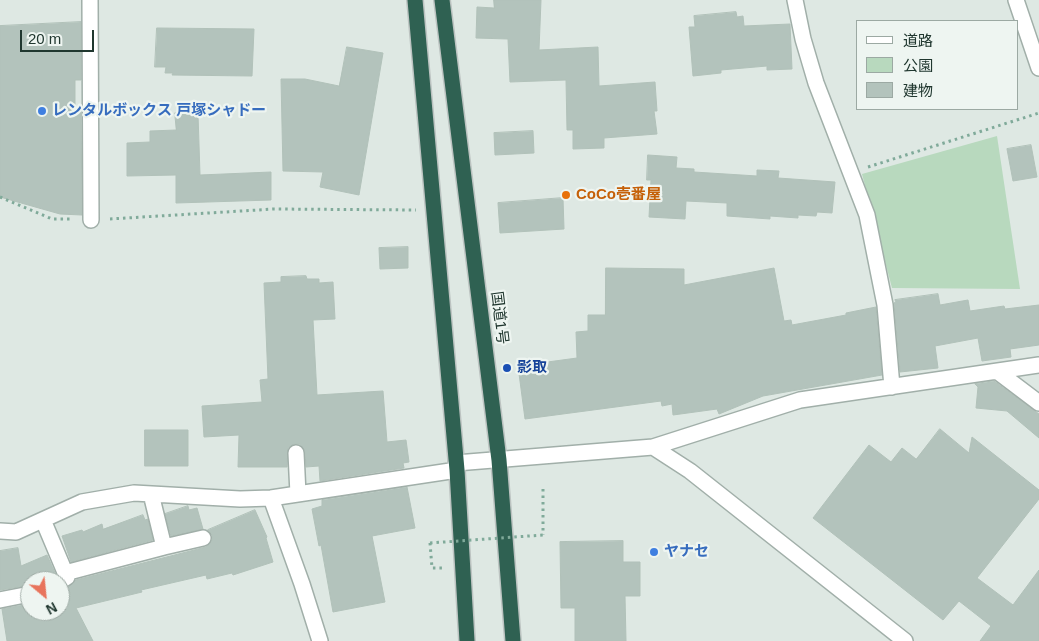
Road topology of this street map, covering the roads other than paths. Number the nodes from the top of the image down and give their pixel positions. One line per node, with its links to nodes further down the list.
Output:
1 (90, 0): 7 (street)
2 (415, 0): 15 (highway)
3 (442, 0): 14 (highway, 国道1号)
4 (795, 0): 10 (street)
5 (1016, 0): 6 (street)
6 (1039, 68)
7 (91, 220)
8 (1039, 365): 9 (street)
9 (998, 372): 10 (street); 11 (street)
10 (892, 386): 12 (street)
11 (1039, 403)
12 (653, 447): 14 (street); 30 (street)
13 (296, 453): 17 (street)
14 (499, 460): 15 (street); 29 (highway, 国道1号)
15 (457, 466): 17 (street); 28 (highway)
16 (151, 494): 18 (street); 19 (street); 22 (street)
17 (298, 494): 18 (street)
18 (271, 498): 27 (street)
19 (43, 520): 20 (street); 23 (street)
20 (0, 531)
21 (203, 538): 22 (street)
22 (164, 547): 24 (street)
23 (61, 571)
24 (70, 575)
25 (20, 596): 26 (street)
26 (0, 600)
27 (320, 641)
28 (467, 641)
29 (513, 641)
30 (905, 641)

